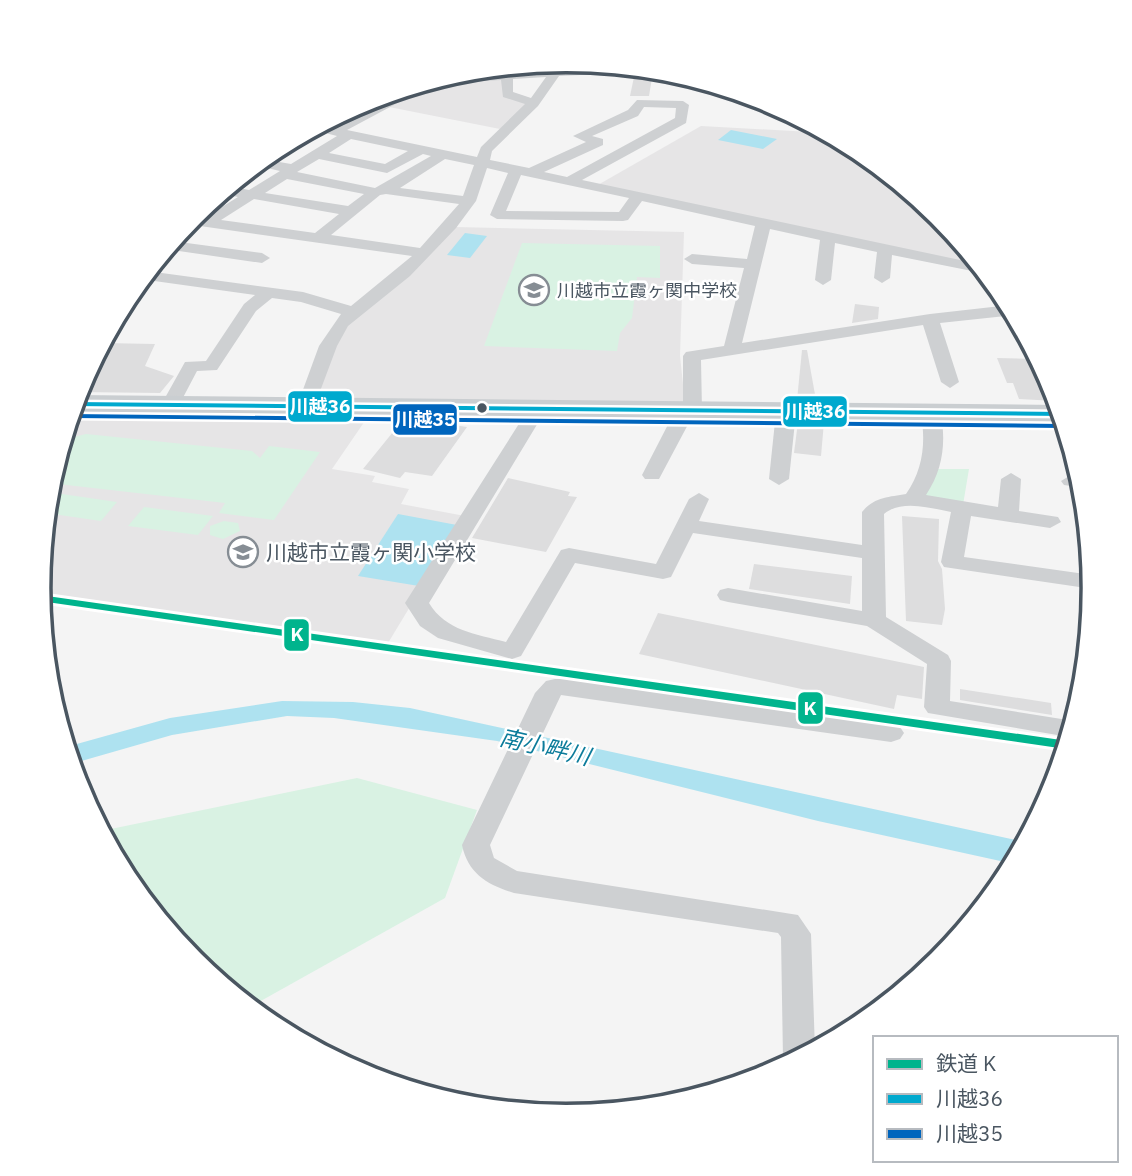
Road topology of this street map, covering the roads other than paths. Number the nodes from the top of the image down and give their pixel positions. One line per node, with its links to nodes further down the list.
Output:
1 (555, 73): 3 (street)
2 (508, 76): 3 (street)
3 (534, 103): 10 (street)
4 (377, 109): 6 (street)
5 (330, 130): 6 (street)
6 (342, 133): 7 (street); 8 (street)
7 (420, 150): 8 (street); 9 (street)
8 (316, 155): 12 (street)
9 (442, 155): 10 (street); 14 (street)
10 (480, 163): 13 (street); 19 (street)
11 (271, 166): 12 (street)
12 (289, 172): 14 (street); 16 (street)
13 (523, 172): 17 (street); 17 (street); 17 (street)
14 (381, 191): 19 (street); 20 (street)
15 (236, 192): 16 (street)
16 (251, 195): 20 (street); 22 (street)
17 (568, 196): 18 (street); 18 (street)
18 (638, 197): 21 (street)
19 (469, 201): 28 (street)
20 (350, 211): 25 (street)
21 (764, 222): 24 (street); 31 (street)
22 (206, 223): 23 (street)
23 (287, 234): 25 (street); 29 (street)
24 (828, 236): 27 (street); 35 (street)
25 (318, 238): 28 (street)
26 (180, 247): 29 (street)
27 (885, 249): 32 (street); 34 (street)
28 (425, 253): 39 (street)
29 (262, 258): 36 (street)
30 (692, 259): 31 (street)
31 (751, 264): 41 (street)
32 (969, 267)
33 (155, 277): 36 (street)
34 (882, 278)
35 (823, 280)
36 (232, 288): 37 (street)
37 (267, 293): 39 (street); 44 (street)
38 (1000, 311): 40 (street)
39 (355, 313): 45 (street)
40 (930, 319): 41 (street); 42 (street)
41 (732, 349): 47 (street)
42 (950, 382)
43 (85, 404): 44 (main road)
44 (170, 405): 45 (main road)
45 (306, 406): 46 (main road)
46 (538, 408): 47 (main road); 59 (street)
47 (688, 411): 48 (main road); 51 (street)
48 (786, 412): 49 (main road); 53 (street)
49 (931, 414): 50 (main road); 55 (street)
50 (1051, 414)
51 (652, 475)
52 (1011, 478): 57 (street)
53 (779, 479)
54 (699, 499): 59 (street)
55 (913, 499): 56 (street); 60 (street)
56 (962, 508): 57 (street); 61 (street)
57 (1008, 515): 58 (street)
58 (1050, 522)
59 (686, 526): 60 (street)
60 (872, 552): 63 (street)
61 (1081, 580)
62 (728, 595): 63 (street)
63 (874, 620): 64 (street)
64 (1062, 727)
65 (891, 733): 66 (street)
66 (799, 1048)

